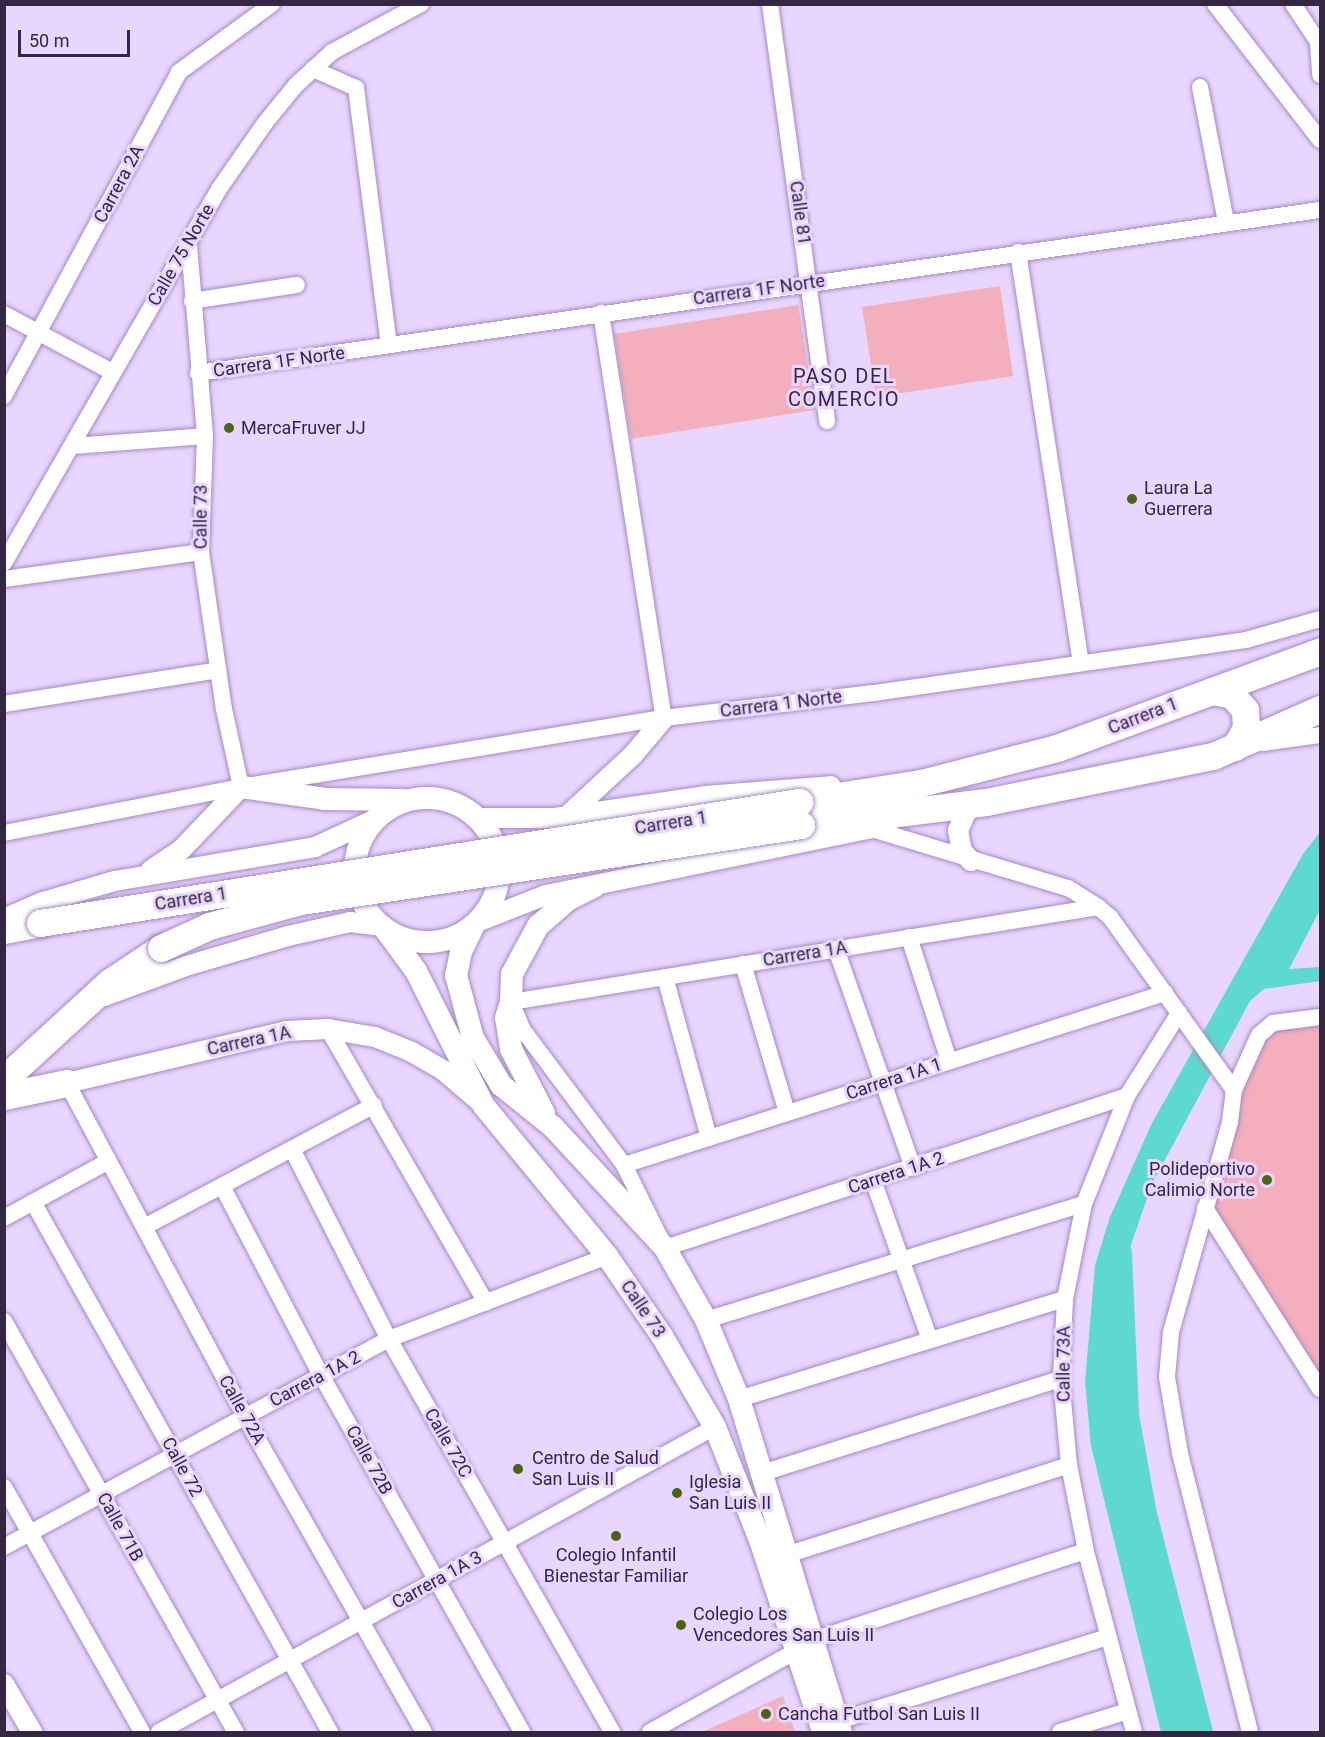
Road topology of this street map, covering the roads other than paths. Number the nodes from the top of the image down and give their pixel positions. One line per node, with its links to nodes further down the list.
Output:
1 (272, 4): 20 (street, Carrera 2A)
2 (421, 4): 7 (street, Calle 75 Norte)
3 (770, 4): 15 (street, Calle 81)
4 (1215, 4): 10 (street)
5 (1293, 4): 6 (street)
6 (1319, 44): 8 (street)
7 (314, 69): 13 (street, Calle 75 Norte); 21 (street)
8 (1320, 75)
9 (1200, 87): 12 (street)
10 (1320, 140)
11 (1320, 210): 12 (street, Carrera 1F Norte)
12 (1226, 222): 14 (street, Carrera 1F Norte)
13 (189, 245): 17 (street, Calle 73); 22 (street, Calle 75 Norte)
14 (1018, 252): 15 (street, Carrera 1F Norte); 33 (street)
15 (811, 283): 18 (street, Carrera 1F Norte); 25 (street, Calle 81)
16 (297, 285): 17 (street)
17 (192, 301): 23 (street, Calle 73)
18 (601, 313): 21 (street, Carrera 1F Norte); 38 (street)
19 (4, 314): 20 (street)
20 (38, 332): 22 (street); 24 (street, Carrera 2A)
21 (389, 345): 23 (street, Carrera 1F Norte)
22 (111, 372): 27 (street, Calle 75 Norte)
23 (198, 373): 26 (street, Calle 73)
24 (4, 396)
25 (827, 422)
26 (205, 436): 27 (street); 28 (street, Calle 73)
27 (73, 446): 29 (street, Calle 75 Norte)
28 (201, 552): 30 (street); 34 (street, Calle 73)
29 (4, 564)
30 (4, 579)
31 (1320, 619): 33 (street, Carrera 1 Norte)
32 (1320, 651): 35 (highway, Carrera 1)
33 (1081, 662): 38 (street, Carrera 1 Norte)
34 (218, 670): 36 (street); 42 (street, Calle 73)
35 (1212, 691): 40 (highway); 41 (highway, Carrera 1)
36 (4, 704)
37 (1320, 709): 40 (highway, Carrera 1)
38 (664, 718): 42 (street, Carrera 1 Norte); 46 (street)
39 (1320, 735): 40 (street, Carrera 1)
40 (1235, 747): 44 (highway, Carrera 1)
41 (921, 783): 45 (highway, Carrera 1); 46 (street)
42 (241, 787): 43 (main road); 50 (street, Carrera 1 Norte); 52 (street)
43 (410, 800): 47 (main road); 48 (main road)
44 (986, 802): 45 (highway, Carrera 1); 49 (street); 51 (street)
45 (800, 814): 58 (highway, Carrera 1, bridge); 65 (highway, Carrera 1, bridge)
46 (566, 817): 47 (street)
47 (478, 818): 56 (main road)
48 (374, 820): 52 (street); 57 (main road)
49 (872, 829): 51 (street); 53 (street)
50 (4, 833)
51 (971, 861): 54 (street)
52 (141, 876): 55 (street)
53 (594, 887): 56 (street); 64 (main road)
54 (1098, 907): 59 (street, Carrera 1A); 63 (street)
55 (4, 919)
56 (476, 924): 57 (main road); 79 (main road, Calle 73)
57 (383, 927): 65 (street); 77 (main road, Calle 73)
58 (4, 930)
59 (909, 937): 60 (street, Carrera 1A); 69 (street)
60 (836, 949): 61 (street, Carrera 1A); 72 (street)
61 (743, 964): 62 (street, Carrera 1A); 78 (street)
62 (665, 977): 64 (street, Carrera 1A); 80 (street)
63 (1165, 993): 66 (street); 69 (street, Carrera 1A 1)
64 (511, 1002): 79 (main road); 83 (street)
65 (85, 1004): 70 (highway, Carrera 1)
66 (1179, 1013): 73 (street); 75 (street, Calle 73A)
67 (1320, 1017): 73 (street)
68 (328, 1029): 71 (street, Carrera 1A); 76 (street); 77 (street, Carrera 1A)
69 (949, 1061): 72 (street, Carrera 1A 1)
70 (4, 1079)
71 (67, 1083): 74 (highway); 82 (street, Calle 72A)
72 (883, 1083): 78 (street, Carrera 1A 1); 84 (street)
73 (1234, 1090): 89 (street)
74 (4, 1096)
75 (1127, 1096): 84 (street, Carrera 1A 2); 88 (street, Calle 73A)
76 (374, 1105): 81 (street); 96 (street)
77 (484, 1106): 93 (main road, Calle 73)
78 (788, 1113): 80 (street, Carrera 1A 1)
79 (553, 1127): 92 (main road, Calle 73)
80 (709, 1138): 83 (street, Carrera 1A 1)
81 (292, 1149): 86 (street); 99 (street, Calle 72C)
82 (108, 1161): 87 (street); 91 (street, Calle 72A)
83 (624, 1165): 92 (street)
84 (913, 1168): 85 (street, Carrera 1A 2)
85 (873, 1180): 92 (street, Carrera 1A 2); 94 (street)
86 (222, 1186): 91 (street); 101 (street, Calle 72B)
87 (33, 1202): 90 (street); 107 (street, Calle 72)
88 (1084, 1204): 94 (street); 95 (street, Calle 73A)
89 (1205, 1208): 103 (street); 137 (street)
90 (4, 1218)
91 (144, 1227): 105 (street, Calle 72A)
92 (665, 1248): 97 (main road, Calle 73)
93 (607, 1256): 96 (street, Carrera 1A 2); 106 (main road, Calle 73)
94 (902, 1260): 97 (street); 100 (street)
95 (1065, 1299): 100 (street); 102 (street, Calle 73A)
96 (486, 1303): 99 (street, Carrera 1A 2)
97 (706, 1320): 104 (main road, Calle 73)
98 (4, 1321): 111 (street, Calle 71B)
99 (389, 1339): 101 (street, Carrera 1A 2); 113 (street, Calle 72C)
100 (930, 1340): 104 (street)
101 (321, 1376): 105 (street, Carrera 1A 2); 117 (street, Calle 72B)
102 (1061, 1379): 108 (street, Calle 73A); 109 (street)
103 (1320, 1389)
104 (739, 1399): 109 (main road, Calle 73)
105 (245, 1417): 107 (street, Carrera 1A 2); 118 (street, Calle 72A)
106 (715, 1427): 113 (street, Carrera 1A 3); 120 (main road, Calle 73)
107 (175, 1455): 111 (street, Carrera 1A 2); 121 (street, Calle 72)
108 (1069, 1466): 115 (street, Calle 73A); 116 (street)
109 (759, 1474): 116 (main road, Calle 73)
110 (4, 1487): 112 (street)
111 (102, 1494): 112 (street, Carrera 1A 2); 123 (street, Calle 71B)
112 (30, 1533): 114 (street, Carrera 1A 2); 127 (street)
113 (505, 1543): 117 (street, Carrera 1A 3); 133 (street, Calle 72C)
114 (4, 1547)
115 (1086, 1551): 119 (street, Calle 73A); 120 (street)
116 (786, 1555): 120 (main road, Calle 73)
117 (437, 1581): 118 (street, Carrera 1A 3); 132 (street, Calle 72B)
118 (361, 1622): 121 (street, Carrera 1A 3); 131 (street, Calle 72A)
119 (1108, 1637): 124 (street, Calle 73A); 125 (street)
120 (805, 1645): 125 (main road, Calle 73); 134 (street)
121 (290, 1661): 123 (street, Carrera 1A 3); 130 (street, Calle 72)
122 (4, 1684): 126 (street)
123 (218, 1700): 128 (street, Carrera 1A 3); 129 (street, Calle 71B)
124 (1128, 1711): 135 (street); 136 (street, Calle 73A)
125 (834, 1729)
126 (32, 1732)
127 (142, 1732)
128 (159, 1732)
129 (236, 1732)
130 (330, 1732)
131 (424, 1732)
132 (522, 1732)
133 (612, 1732)
134 (650, 1732)
135 (1060, 1732)
136 (1134, 1732)
137 (1250, 1732)

